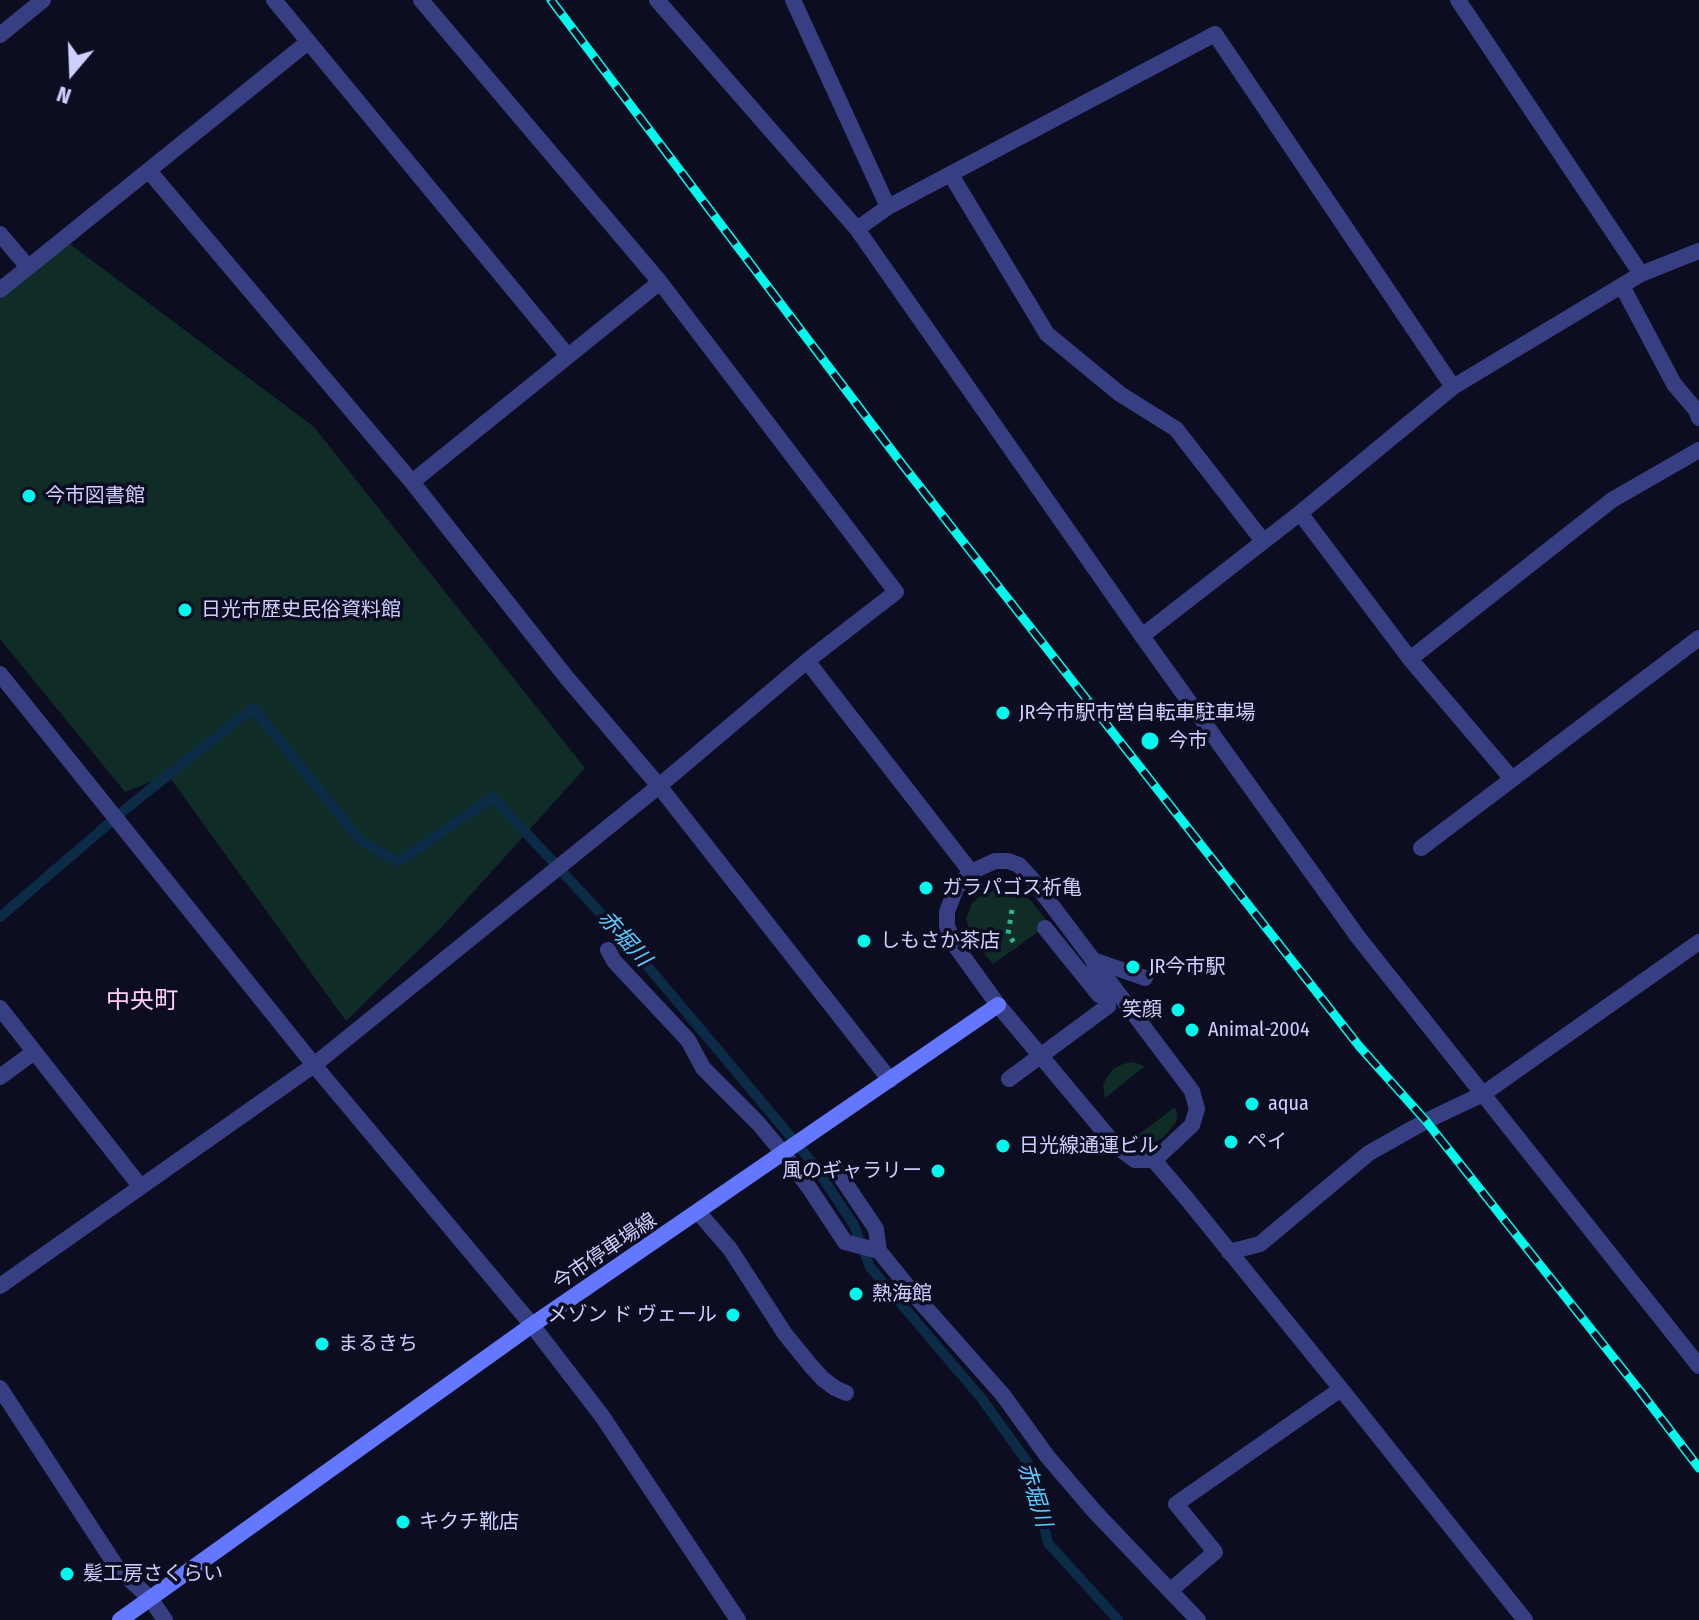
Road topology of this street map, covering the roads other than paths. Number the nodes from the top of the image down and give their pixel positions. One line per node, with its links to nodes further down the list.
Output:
1 (43, 0): 7 (street)
2 (274, 0): 8 (street)
3 (421, 0): 17 (street)
4 (657, 0): 12 (street)
5 (793, 0): 11 (street)
6 (1458, 0): 16 (street)
7 (0, 35)
8 (308, 42): 9 (street); 20 (street)
9 (149, 171): 15 (street); 24 (street)
10 (951, 175): 11 (street); 21 (street); 26 (street)
11 (888, 207): 12 (street)
12 (857, 229): 27 (street)
13 (0, 234): 15 (street)
14 (1699, 251): 16 (street)
15 (28, 267): 19 (street)
16 (1641, 274): 18 (street)
17 (660, 282): 20 (street); 30 (street)
18 (1622, 286): 21 (street); 22 (street)
19 (0, 290)
20 (568, 356): 24 (street)
21 (1453, 387): 25 (street)
22 (1699, 418)
23 (1699, 450): 29 (street)
24 (412, 482): 33 (street)
25 (1300, 513): 26 (street); 29 (street)
26 (1263, 541): 27 (street)
27 (1142, 636): 50 (street)
28 (1699, 638): 32 (street)
29 (1410, 659): 32 (street)
30 (807, 661): 33 (street); 35 (street)
31 (0, 674): 46 (street)
32 (1512, 779): 34 (street)
33 (659, 786): 46 (street); 49 (street)
34 (1421, 848)
35 (971, 872): 39 (street); 41 (street)
36 (1045, 928): 42 (street)
37 (1699, 942): 50 (street)
38 (608, 950): 51 (street)
39 (1093, 960): 40 (street); 42 (street); 52 (street)
40 (1145, 978)
41 (998, 1005): 45 (street); 49 (main road, 今市停車場線)
42 (1108, 1006): 45 (street)
43 (0, 1008): 44 (street)
44 (34, 1052): 47 (street); 54 (street)
45 (1041, 1056): 48 (street); 52 (street)
46 (314, 1065): 54 (street); 59 (street)
47 (0, 1077)
48 (1009, 1079)
49 (890, 1080): 51 (main road, 今市停車場線)
50 (1483, 1094): 57 (street); 60 (street)
51 (784, 1152): 55 (main road, 今市停車場線); 56 (street)
52 (1152, 1158): 57 (street)
53 (837, 1171): 56 (street)
54 (140, 1186): 58 (street)
55 (698, 1212): 59 (main road, 今市停車場線); 63 (street)
56 (878, 1250): 64 (street)
57 (1229, 1252): 62 (street)
58 (0, 1286)
59 (532, 1325): 65 (main road, 今市停車場線); 68 (street)
60 (1699, 1366)
61 (0, 1388): 65 (street)
62 (1341, 1389): 64 (street); 70 (street)
63 (846, 1393)
64 (1171, 1590): 69 (street)
65 (150, 1598): 66 (main road, 今市停車場線); 67 (street)
66 (120, 1620)
67 (165, 1620)
68 (738, 1620)
69 (1198, 1620)
70 (1525, 1620)

